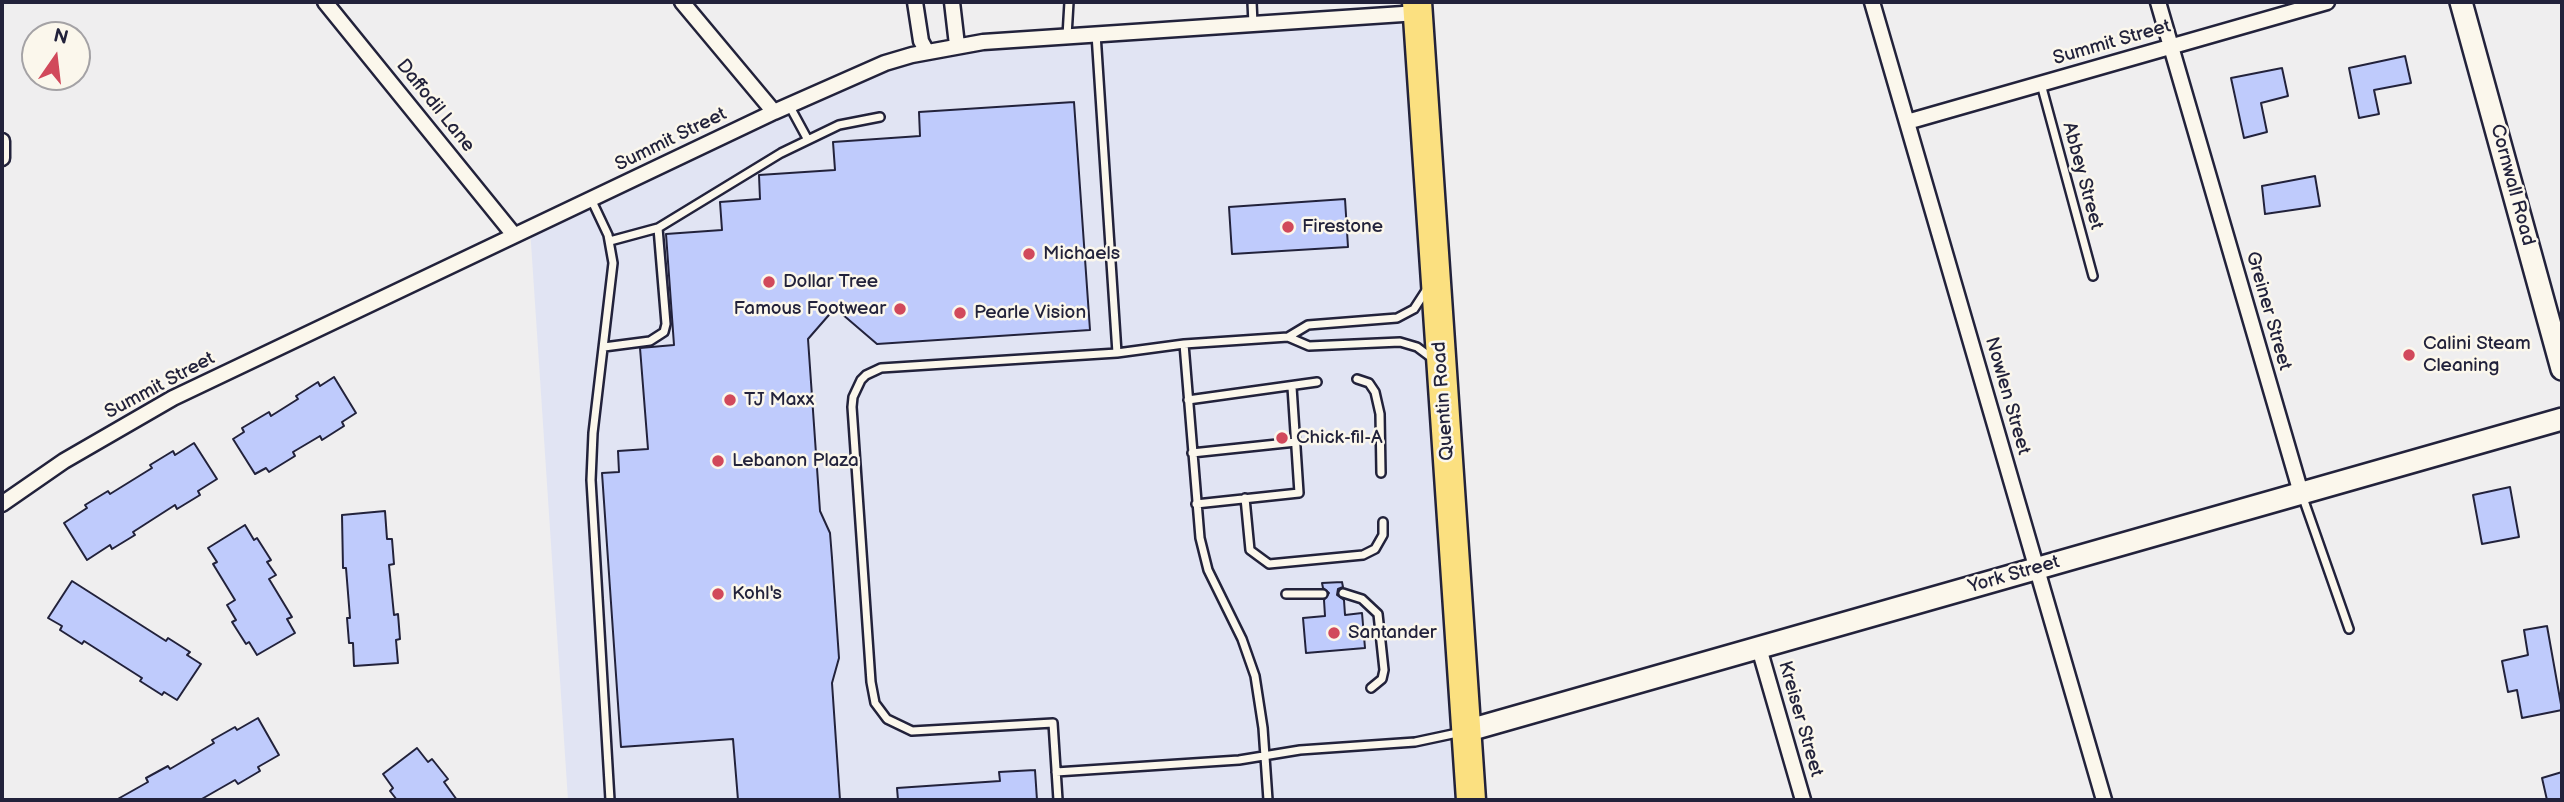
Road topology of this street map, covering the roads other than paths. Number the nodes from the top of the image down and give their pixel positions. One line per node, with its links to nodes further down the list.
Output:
1 (325, 2): 28 (street, Daffodil Lane)
2 (682, 2): 20 (street)
3 (915, 2): 17 (street)
4 (952, 2): 15 (street)
5 (1069, 2): 14 (lane)
6 (1252, 2): 12 (lane)
7 (1872, 2): 22 (street, Nowlen Street)
8 (2158, 2): 16 (street, Greiner Street)
9 (2327, 2): 16 (street, Summit Street)
10 (2461, 2): 36 (street, Cornwall Road)
11 (1417, 7): 12 (street, Summit Street); 30 (highway, Quentin Road)
12 (1253, 24): 13 (street, Summit Street)
13 (1096, 34): 14 (street, Summit Street); 35 (lane)
14 (1066, 36): 15 (street, Summit Street)
15 (957, 45): 17 (street, Summit Street)
16 (2171, 46): 18 (street, Summit Street); 46 (street, Greiner Street)
17 (927, 52): 19 (street, Summit Street)
18 (2041, 84): 22 (street, Summit Street); 31 (lane, Abbey Street)
19 (789, 105): 20 (street, Summit Street); 23 (lane)
20 (774, 112): 26 (street, Summit Street)
21 (880, 117): 23 (lane)
22 (1907, 122): 51 (street, Nowlen Street)
23 (808, 140): 27 (lane)
24 (2, 141): 25 (street)
25 (2, 158)
26 (592, 199): 28 (street, Summit Street); 29 (lane)
27 (657, 228): 29 (lane); 34 (lane)
28 (514, 235): 48 (street, Summit Street)
29 (610, 242): 34 (lane)
30 (1435, 267): 32 (lane); 37 (highway, Quentin Road)
31 (2093, 276)
32 (1287, 337): 33 (lane); 37 (lane)
33 (1184, 344): 35 (lane); 41 (lane)
34 (604, 347): 61 (lane)
35 (1117, 353): 60 (lane)
36 (2562, 369)
37 (1442, 371): 58 (highway, Quentin Road)
38 (1357, 380): 45 (lane)
39 (1317, 382): 40 (lane)
40 (1292, 387): 41 (lane); 43 (lane)
41 (1188, 400): 44 (lane)
42 (2562, 419): 46 (street, York Street)
43 (1296, 442): 44 (lane); 47 (lane)
44 (1192, 453): 49 (lane)
45 (1381, 473)
46 (2301, 493): 51 (street, York Street); 55 (lane, Greiner Street)
47 (1245, 498): 49 (lane); 50 (lane)
48 (2, 504)
49 (1196, 504): 59 (lane)
50 (1383, 522)
51 (2037, 568): 56 (street, York Street); 66 (street, Nowlen Street)
52 (1343, 593): 57 (lane)
53 (1286, 594): 54 (lane)
54 (1323, 594)
55 (2349, 629)
56 (1759, 648): 58 (street, York Street); 65 (street, Kreiser Street)
57 (1371, 688)
58 (1466, 731): 59 (lane); 64 (highway, Quentin Road)
59 (1265, 756): 60 (lane); 63 (lane)
60 (1056, 772): 62 (lane)
61 (610, 800)
62 (1058, 800)
63 (1268, 800)
64 (1471, 800)
65 (1803, 800)
66 (2104, 800)

